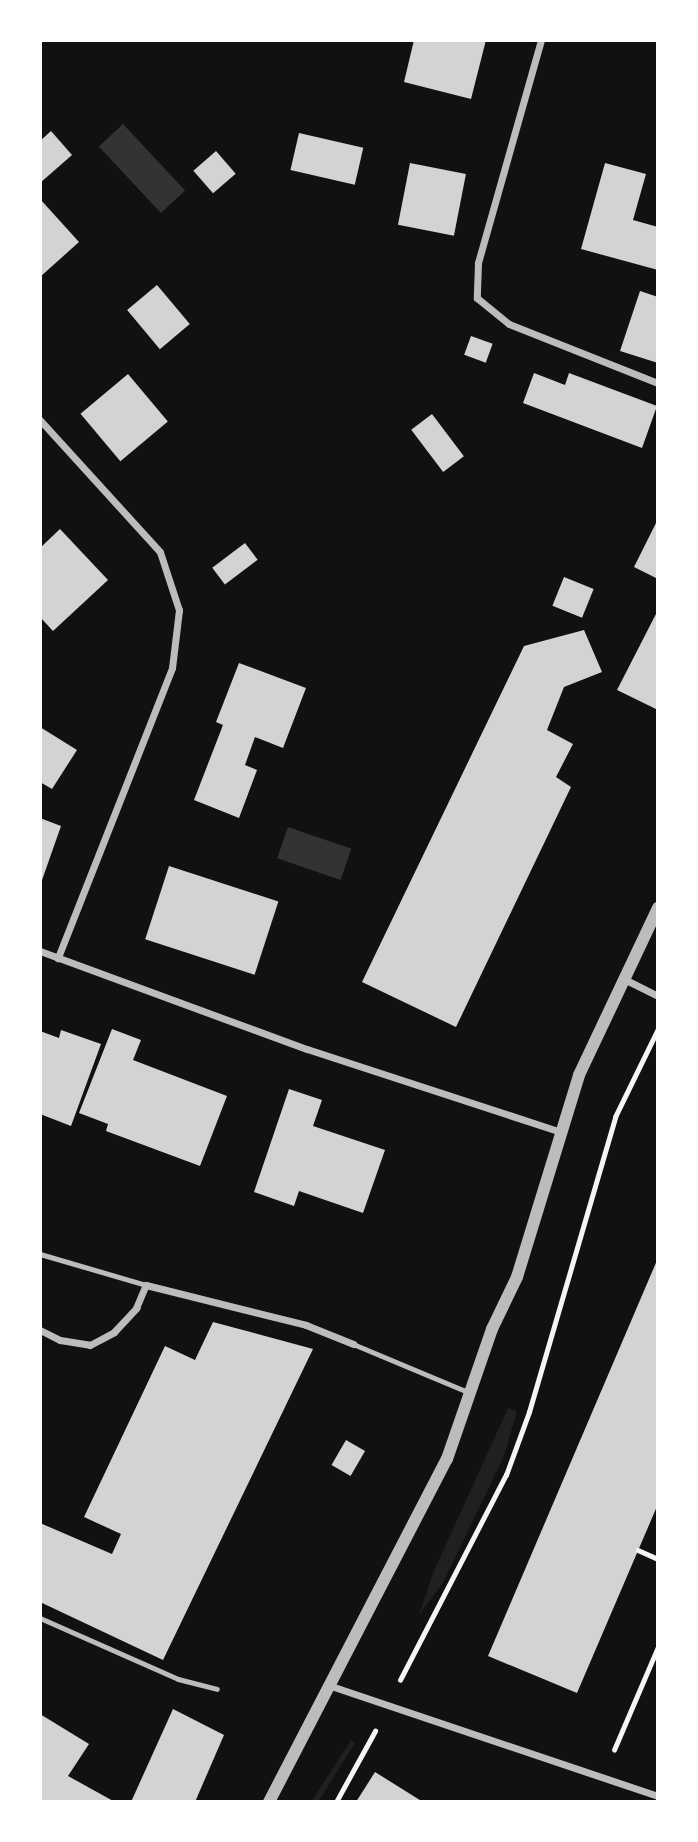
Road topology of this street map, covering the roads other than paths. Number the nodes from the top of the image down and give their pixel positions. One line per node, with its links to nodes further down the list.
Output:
1 (541, 40): 2 (street)
2 (658, 383)
3 (40, 420): 6 (street)
4 (658, 908): 7 (street)
5 (40, 951): 6 (street)
6 (58, 958): 9 (street)
7 (622, 978): 8 (street); 9 (street)
8 (658, 996)
9 (558, 1131): 14 (street)
10 (40, 1254): 11 (lane)
11 (146, 1285): 12 (street); 13 (street)
12 (40, 1330)
13 (353, 1344): 14 (lane)
14 (472, 1394): 16 (street)
15 (40, 1618): 17 (lane)
16 (331, 1686): 18 (street); 19 (street)
17 (217, 1689)
18 (658, 1796)
19 (269, 1802)

